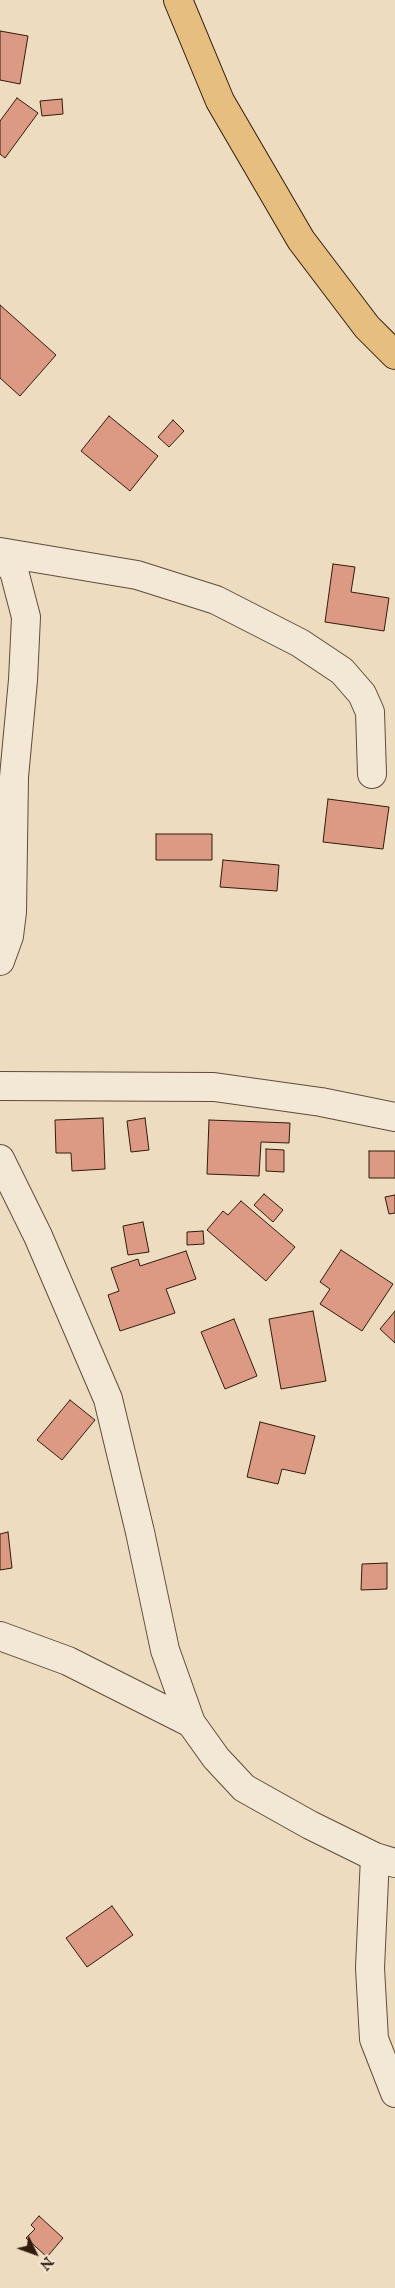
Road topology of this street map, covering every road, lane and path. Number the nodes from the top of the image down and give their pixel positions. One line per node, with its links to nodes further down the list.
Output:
1 (178, 0): 2 (highway)
2 (395, 355)
3 (0, 554): 4 (street); 5 (street)
4 (372, 774)
5 (6, 878): 6 (street)
6 (0, 961)
7 (0, 1086): 8 (street)
8 (395, 1117)
9 (0, 1159): 11 (street)
10 (0, 1636): 11 (street)
11 (191, 1723): 12 (street)
12 (385, 1860): 13 (street)
13 (395, 2093)

